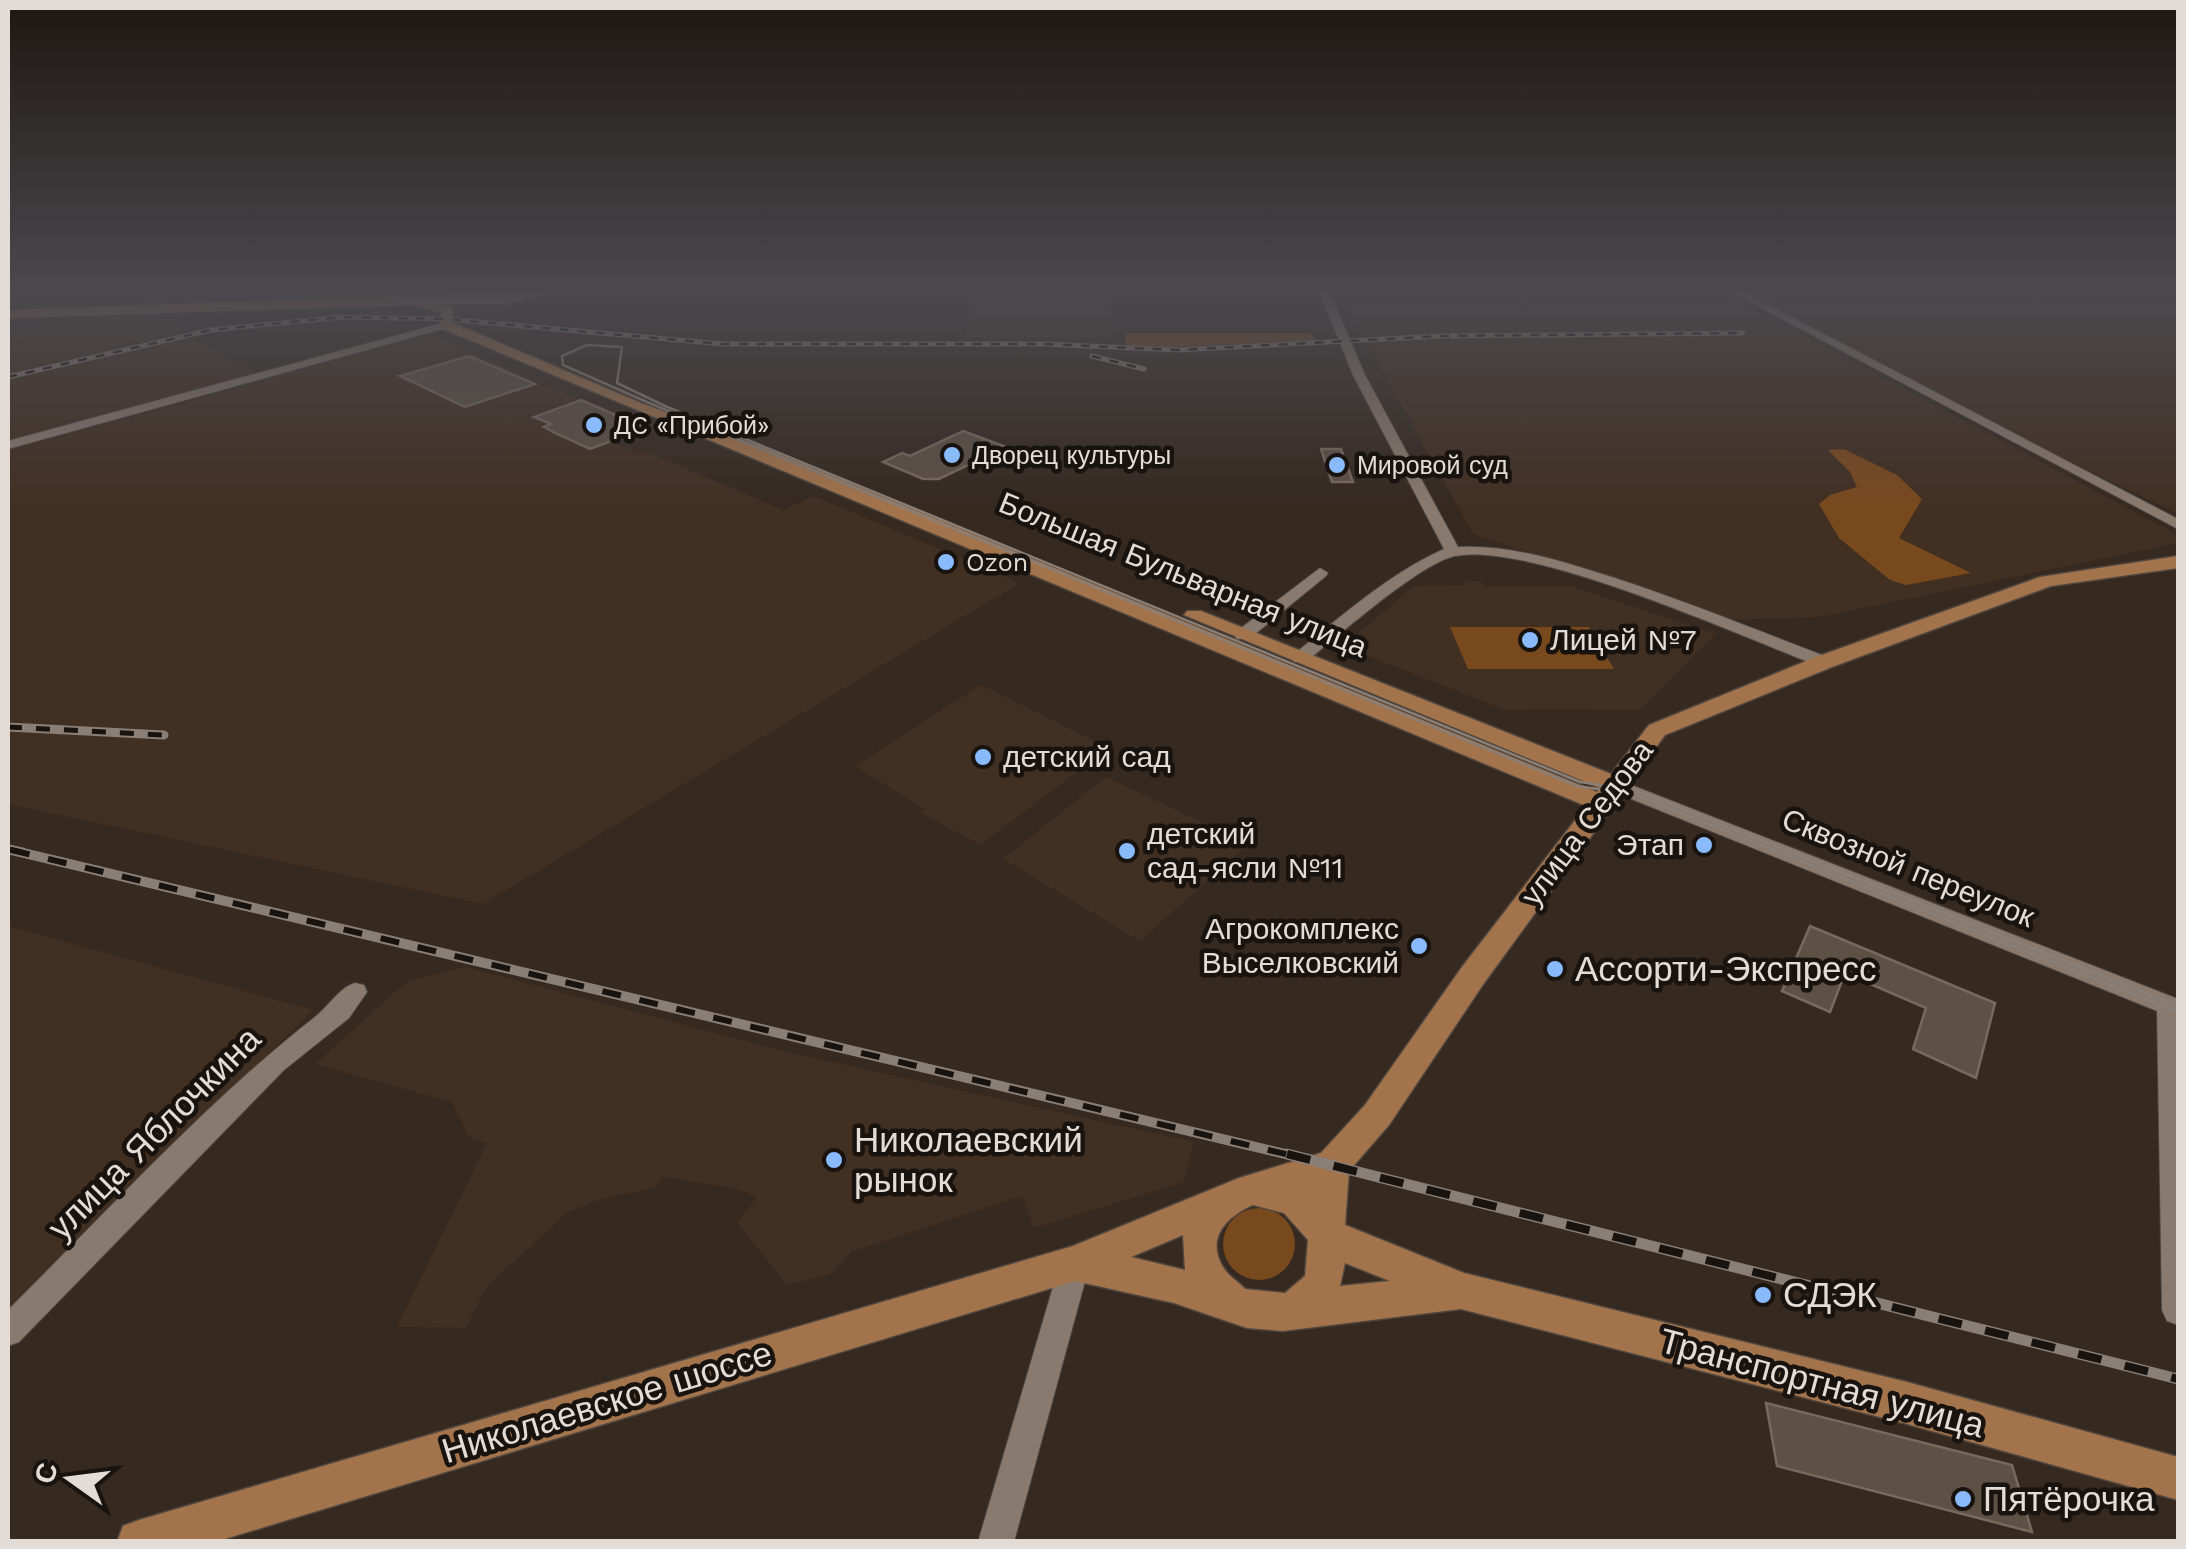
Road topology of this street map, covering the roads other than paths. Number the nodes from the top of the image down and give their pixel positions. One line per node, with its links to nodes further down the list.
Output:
1 (299, 363): 6 (street)
2 (542, 363): 5 (main road, Большая Бульварная улица)
3 (1354, 363): 8 (street)
4 (1871, 363): 7 (street)
5 (667, 417): 11 (main road, Большая Бульварная улица); 14 (main road, Большая Бульварная улица)
6 (8, 445)
7 (2178, 525)
8 (1453, 552): 12 (street); 13 (street)
9 (2178, 562): 13 (main road, улица Седова)
10 (1320, 573): 11 (street)
11 (1243, 635): 12 (main road, Большая Бульварная улица)
12 (1300, 658): 14 (main road, Большая Бульварная улица)
13 (1824, 662): 14 (main road, улица Седова)
14 (1608, 794): 16 (street, Сквозной переулок); 17 (main road, улица Седова)
15 (355, 992): 24 (street, улица Яблочкина)
16 (2174, 1007): 22 (street)
17 (1332, 1165): 18 (main road); 19 (main road)
18 (1242, 1192): 19 (main road); 20 (main road, Николаевское шоссе); 23 (main road)
19 (1326, 1233): 21 (main road); 23 (main road)
20 (1075, 1264): 23 (main road); 26 (main road, Николаевское шоссе); 27 (street)
21 (1464, 1291): 23 (main road); 25 (main road, Транспортная улица)
22 (2178, 1310)
23 (1265, 1311)
24 (8, 1331)
25 (2178, 1480)
26 (139, 1542)
27 (996, 1542)

